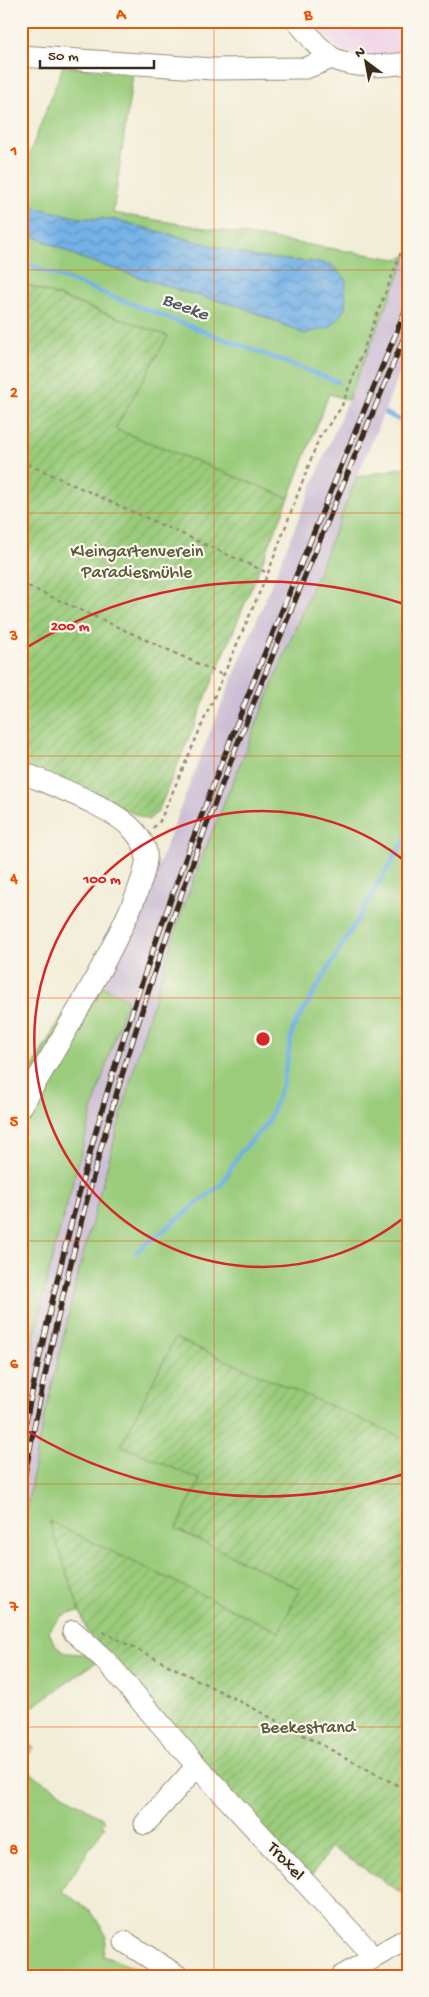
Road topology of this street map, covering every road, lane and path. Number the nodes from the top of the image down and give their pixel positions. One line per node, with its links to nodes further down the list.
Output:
1 (297, 21): 3 (street)
2 (21, 56): 3 (street)
3 (332, 58): 4 (street)
4 (408, 63)
5 (408, 234): 7 (path)
6 (21, 461): 7 (path)
7 (268, 573): 9 (path)
8 (21, 584): 9 (path)
9 (223, 675): 11 (path)
10 (21, 772): 11 (street)
11 (141, 841): 12 (street)
12 (21, 1107)
13 (72, 1631): 14 (street, Troxel); 15 (path)
14 (196, 1766): 16 (street); 19 (street, Troxel)
15 (408, 1791)
16 (146, 1824)
17 (408, 1938): 19 (street)
18 (125, 1942): 20 (street)
19 (372, 1958): 21 (street)
20 (178, 1976)
21 (342, 1976)

